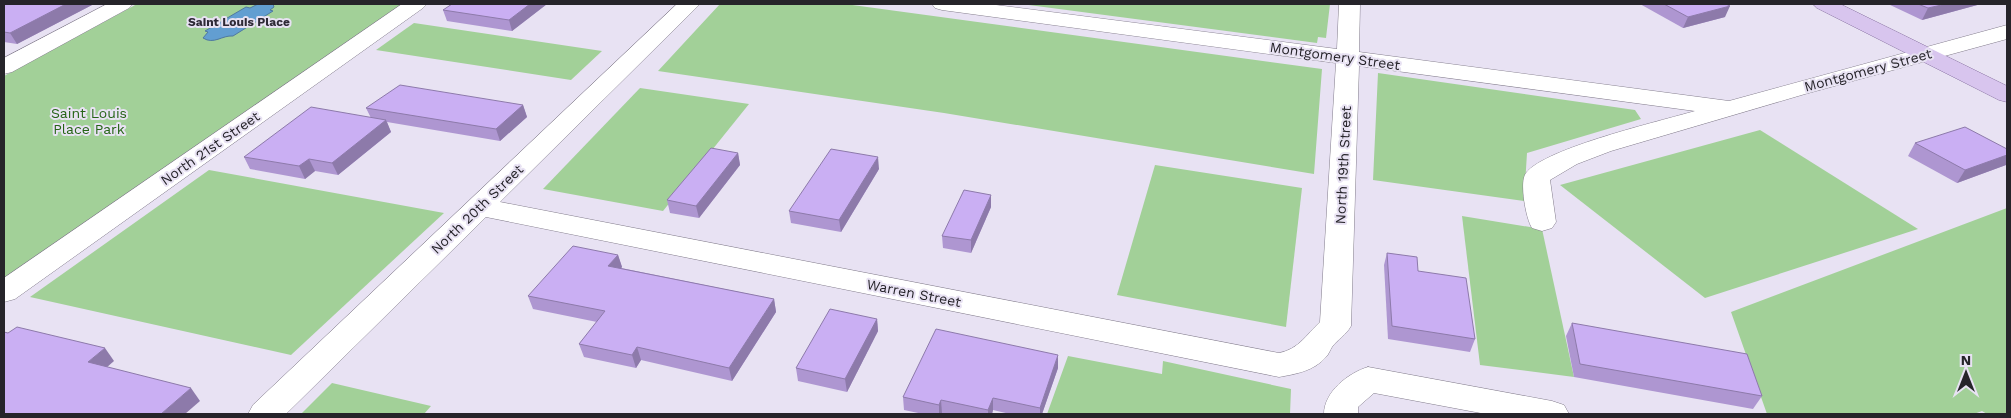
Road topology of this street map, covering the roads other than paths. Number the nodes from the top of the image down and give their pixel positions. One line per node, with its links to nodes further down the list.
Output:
1 (122, 4): 10 (street)
2 (416, 4): 15 (street, North 21st Street)
3 (689, 4): 13 (street, North 20th Street)
4 (942, 4): 9 (street, Montgomery Street)
5 (1350, 4): 9 (street, North 19th Street)
6 (1824, 4): 8 (main road)
7 (2007, 32): 8 (street, Montgomery Street)
8 (1926, 54): 11 (main road); 12 (street, Montgomery Street)
9 (1348, 58): 12 (street, Montgomery Street); 16 (street, North 19th Street)
10 (4, 67)
11 (2007, 95)
12 (1728, 108): 14 (street, Montgomery Street)
13 (479, 207): 16 (street, Warren Street); 17 (street, North 20th Street)
14 (1542, 222)
15 (4, 292)
16 (1334, 326)
17 (265, 414)
18 (1341, 414): 19 (street)
19 (1552, 414)

